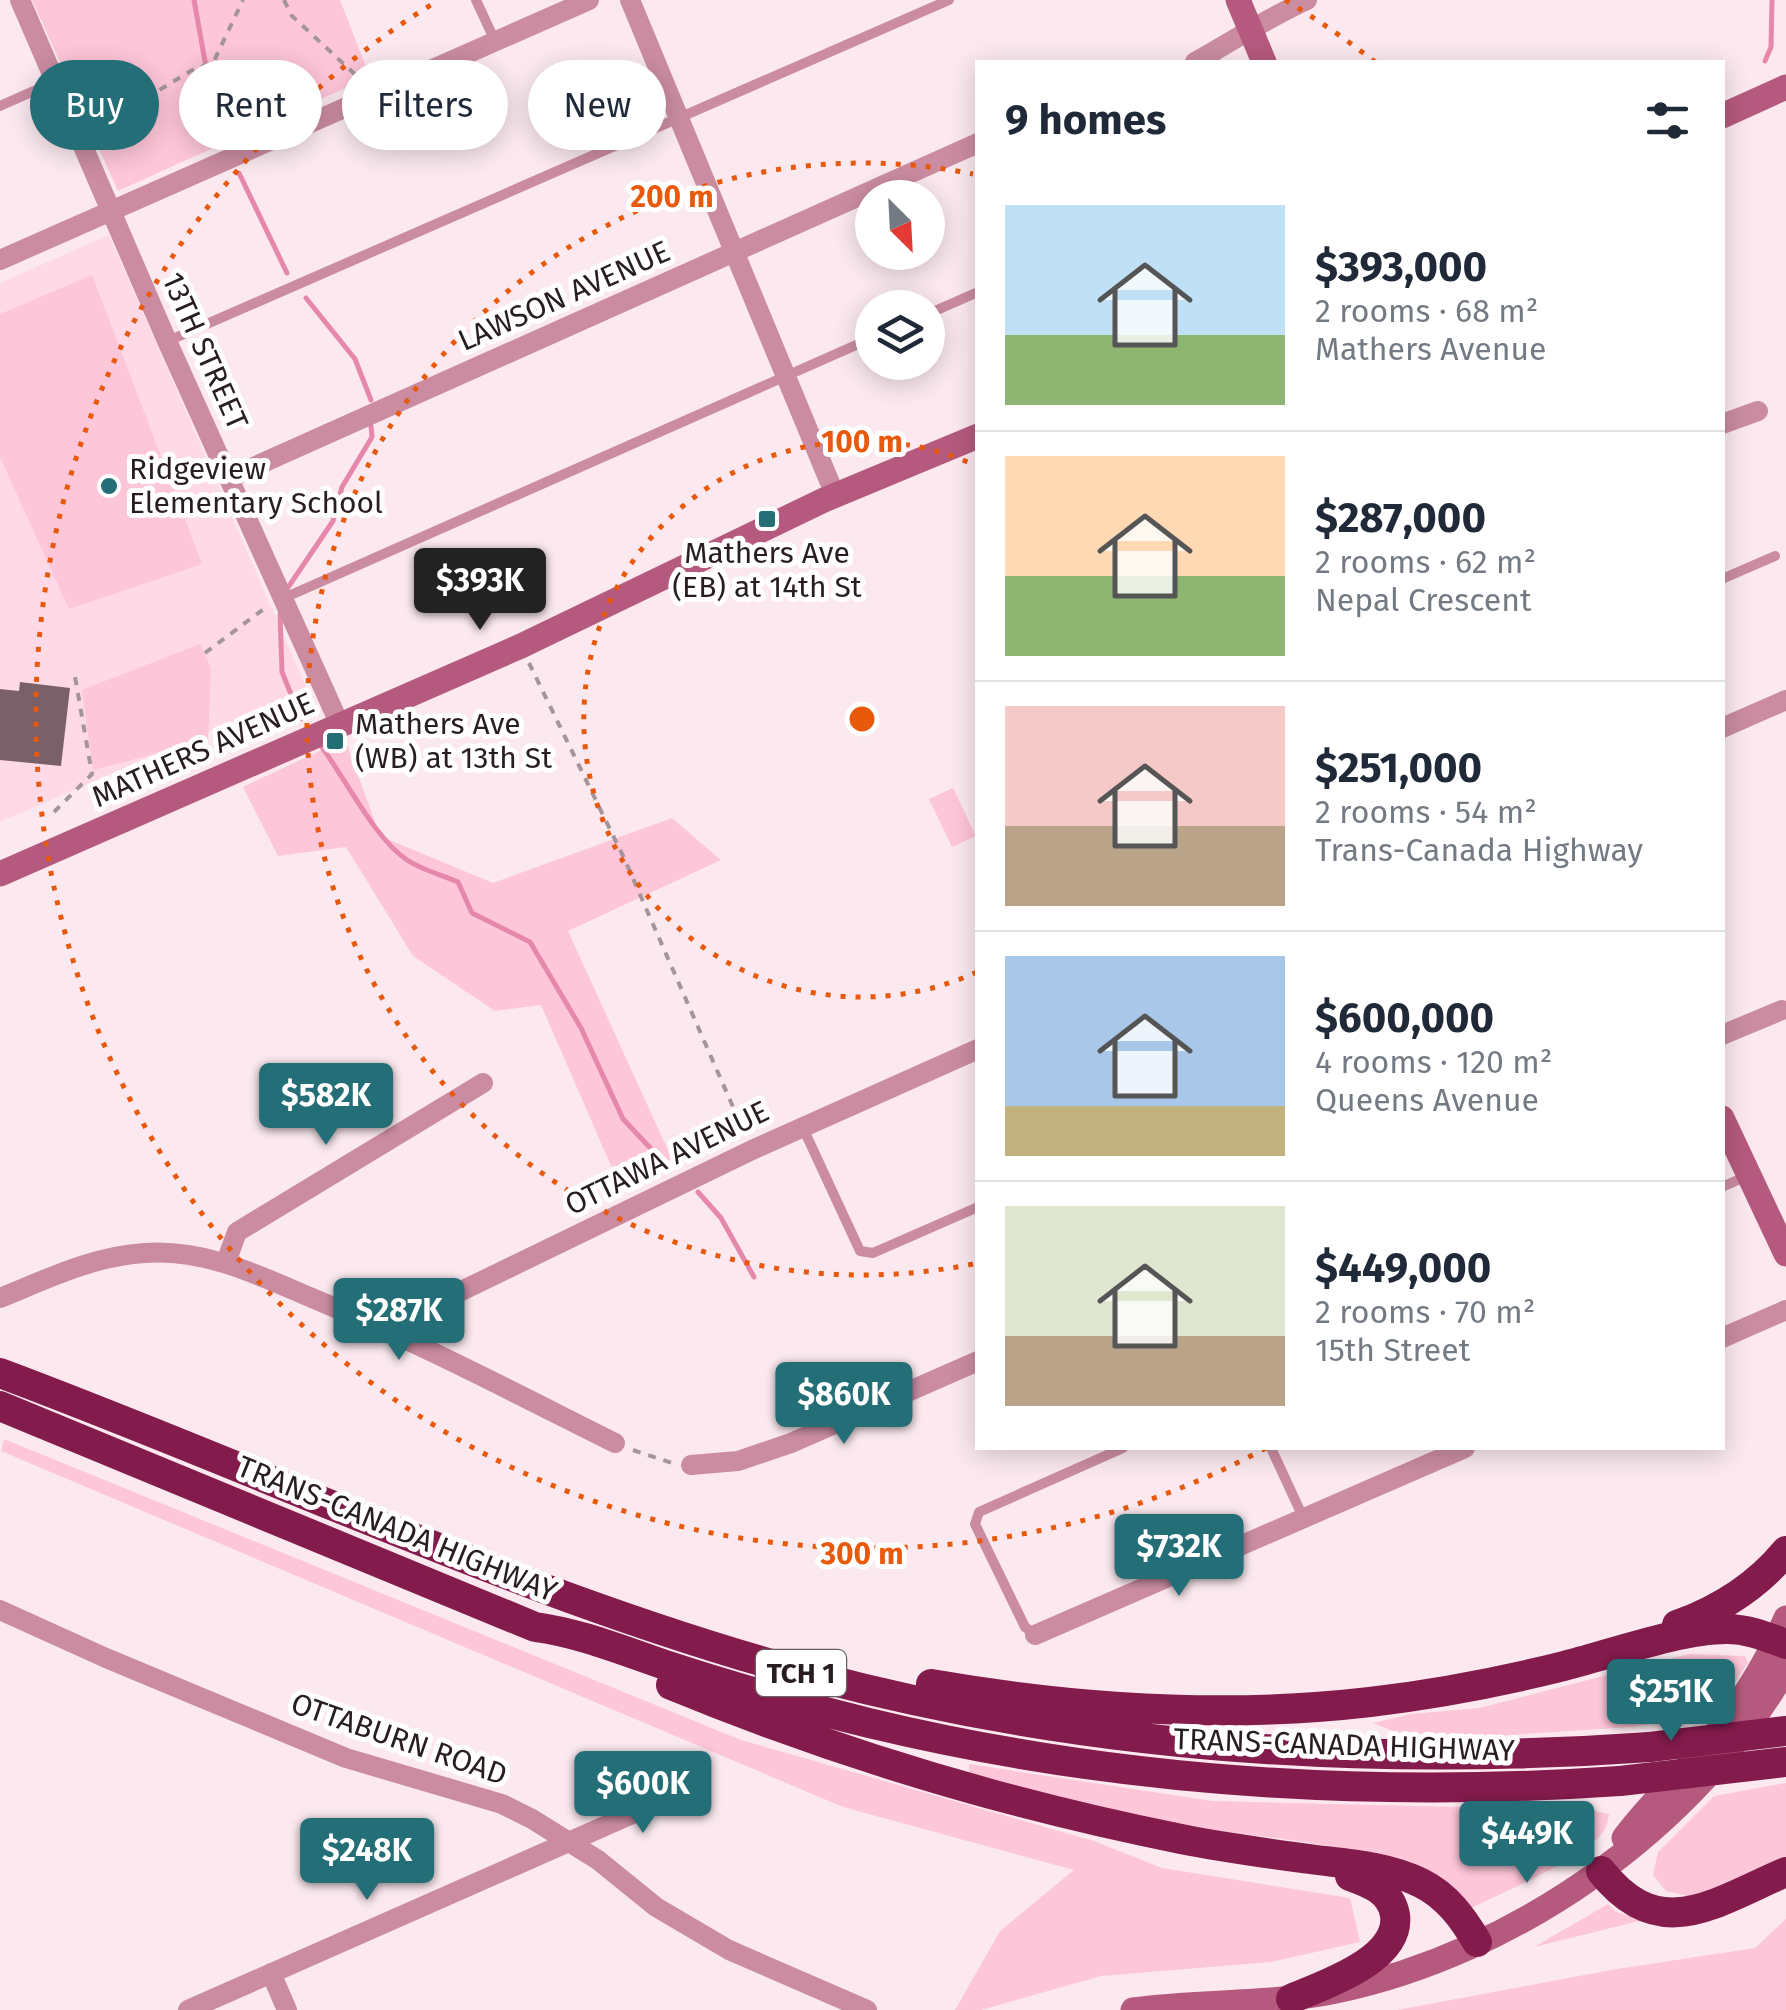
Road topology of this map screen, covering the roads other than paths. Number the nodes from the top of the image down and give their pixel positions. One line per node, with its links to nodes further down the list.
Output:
1 (20, 0): 10 (street, 13TH STREET)
2 (476, 0): 9 (lane)
3 (589, 0): 9 (street)
4 (630, 0): 17 (street)
5 (949, 0): 17 (lane)
6 (1238, 0): 8 (street)
7 (1307, 0): 8 (street)
8 (1251, 30): 11 (street); 12 (street)
9 (496, 42): 20 (street)
10 (44, 60)
11 (1198, 60)
12 (1263, 60)
13 (1786, 88): 16 (street)
14 (30, 93): 15 (lane)
15 (0, 106)
16 (1725, 115)
17 (680, 119): 21 (street); 25 (lane)
18 (975, 144): 21 (street, LAWSON AVENUE)
19 (83, 150): 20 (street, 13TH STREET)
20 (110, 212): 22 (street); 25 (street, 13TH STREET)
21 (734, 250): 27 (street); 31 (street, LAWSON AVENUE)
22 (0, 260)
23 (975, 293): 24 (lane)
24 (945, 307)
25 (167, 342): 31 (street, 13TH STREET)
26 (855, 345): 27 (lane)
27 (787, 375): 32 (street); 35 (lane)
28 (1758, 411): 29 (street)
29 (1725, 423)
30 (975, 437): 32 (street, MATHERS AVENUE)
31 (229, 478): 35 (street, 13TH STREET)
32 (835, 496): 37 (street, MATHERS AVENUE)
33 (1775, 556): 34 (lane)
34 (1725, 577)
35 (284, 598): 37 (street, 13TH STREET)
36 (1786, 700): 38 (street)
37 (340, 725): 39 (street, MATHERS AVENUE)
38 (1725, 727)
39 (0, 874)
40 (1782, 1010): 41 (street)
41 (1725, 1035)
42 (975, 1050): 45 (street, OTTAWA AVENUE)
43 (483, 1082): 50 (street)
44 (1725, 1124): 46 (street)
45 (802, 1127): 48 (lane); 53 (street, OTTAWA AVENUE)
46 (1749, 1176): 47 (lane); 49 (street)
47 (1725, 1186)
48 (975, 1208)
49 (1786, 1254)
50 (226, 1262): 51 (street); 53 (street)
51 (0, 1298)
52 (1786, 1310): 54 (street)
53 (384, 1328): 58 (street)
54 (1725, 1337)
55 (975, 1362): 62 (street)
56 (0, 1373): 65 (highway, TRANS-CANADA HIGHWAY / TCH 1)
57 (0, 1406): 67 (highway, TRANS-CANADA HIGHWAY / TCH 1)
58 (615, 1443)
59 (1119, 1450): 68 (lane)
60 (1272, 1450): 63 (lane)
61 (1460, 1450): 63 (street)
62 (692, 1465)
63 (1303, 1517): 68 (street)
64 (1786, 1551): 70 (highway)
65 (475, 1562): 70 (highway); 71 (highway, TRANS-CANADA HIGHWAY / TCH 1, bridge)
66 (0, 1610): 74 (street, OTTABURN ROAD)
67 (535, 1627): 72 (highway, TRANS-CANADA HIGHWAY / TCH 1, bridge); 75 (highway)
68 (1035, 1635)
69 (1784, 1642): 70 (highway); 76 (street)
70 (1625, 1650)
71 (1786, 1730)
72 (1786, 1762)
73 (700, 1784): 74 (street)
74 (566, 1841): 79 (street); 83 (street, OTTABURN ROAD)
75 (1255, 1852): 78 (highway); 80 (highway)
76 (1601, 1870): 77 (highway); 78 (street)
77 (1786, 1872)
78 (1478, 1942): 80 (street)
79 (271, 1973): 81 (street); 82 (street)
80 (1291, 1998): 84 (street)
81 (188, 2010)
82 (287, 2010)
83 (867, 2010)
84 (1132, 2010)

